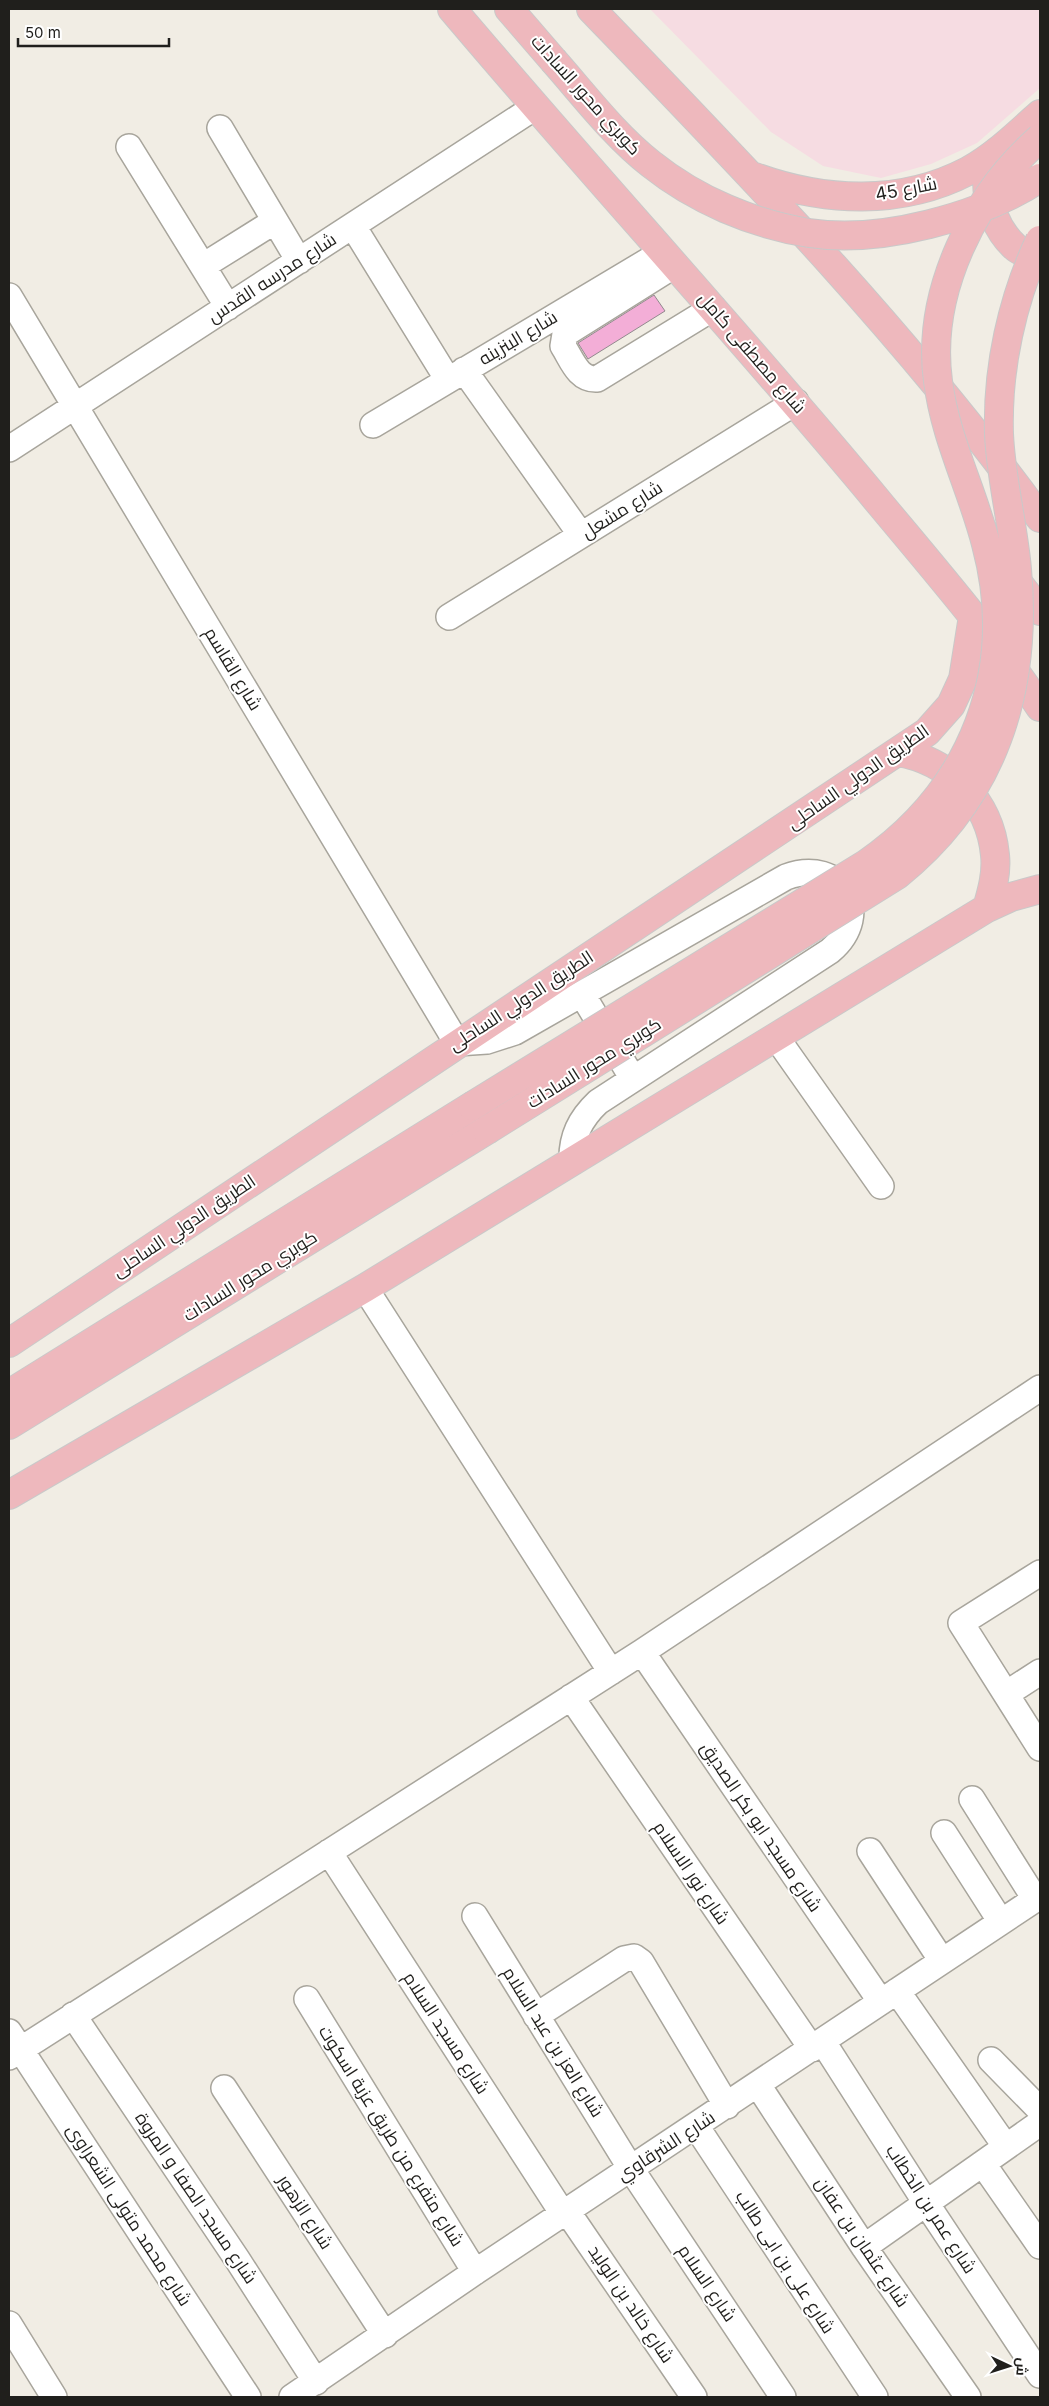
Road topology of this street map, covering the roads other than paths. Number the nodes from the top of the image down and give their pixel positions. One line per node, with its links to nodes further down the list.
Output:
1 (452, 9): 4 (main road, شارع مصطفى كامل)
2 (509, 9): 11 (main road, كوبري محور السادات, bridge)
3 (591, 9): 10 (main road)
4 (535, 107): 13 (street, شارع مدرسه القدس); 15 (main road, شارع مصطفى كامل)
5 (1040, 114): 9 (main road, شارع 45)
6 (220, 128): 12 (street)
7 (1040, 138): 29 (main road, كوبري محور السادات, bridge)
8 (129, 147): 18 (street)
9 (987, 158): 10 (main road, شارع 45); 16 (main road)
10 (752, 176): 27 (main road)
11 (1040, 178)
12 (275, 221): 17 (street); 18 (street)
13 (353, 226): 17 (street, شارع مدرسه القدس); 22 (street)
14 (1040, 240): 51 (main road, كوبري محور السادات, bridge)
15 (669, 258): 21 (main road, شارع مصطفى كامل); 21 (street); 22 (street, شارع البنزينه)
16 (1040, 259)
17 (299, 261): 20 (street, شارع مدرسه القدس)
18 (203, 266): 20 (street)
19 (9, 296): 24 (street, شارع القاسم)
20 (228, 307): 24 (street, شارع مدرسه القدس)
21 (713, 308): 23 (main road, شارع مصطفى كامل)
22 (456, 375): 25 (street, شارع البنزينه); 28 (street)
23 (796, 402): 28 (street, شارع مشعل); 31 (main road, شارع مصطفى كامل)
24 (75, 406): 26 (street, شارع مدرسه القدس); 43 (street, شارع القاسم)
25 (373, 425)
26 (9, 448)
27 (1040, 518)
28 (581, 535): 32 (street, شارع مشعل)
29 (986, 543): 30 (main road, كوبري محور السادات, bridge); 50 (main road, كوبري محور السادات, bridge)
30 (1040, 611)
31 (973, 616): 33 (main road, شارع مصطفى كامل); 34 (main road, الطريق الدولي الساحلى)
32 (448, 617)
33 (1040, 707)
34 (897, 752): 37 (main road); 43 (main road, الطريق الدولي الساحلى)
35 (1040, 889): 37 (main road)
36 (740, 903): 38 (street); 39 (street); 39 (street)
37 (988, 908): 42 (main road)
38 (649, 955): 40 (street); 41 (street)
39 (790, 977): 41 (street)
40 (582, 994): 43 (street); 44 (street)
41 (701, 1035): 44 (street)
42 (776, 1037): 45 (main road); 46 (street)
43 (457, 1043): 48 (main road, الطريق الدولي الساحلى)
44 (633, 1079): 45 (street)
45 (572, 1162): 47 (main road)
46 (881, 1186)
47 (365, 1288): 52 (main road); 55 (street)
48 (9, 1343)
49 (1040, 1388): 54 (street)
50 (9, 1394)
51 (9, 1425)
52 (9, 1495)
53 (1040, 1573): 57 (street)
54 (642, 1652): 55 (street); 68 (street, شارع مسجد ابو بكر الصديق)
55 (611, 1672): 58 (street)
56 (1040, 1672): 57 (street)
57 (1006, 1694): 59 (street)
58 (571, 1697): 63 (street); 73 (street, شارع نور الاسلام)
59 (1040, 1748)
60 (972, 1799): 64 (street)
61 (944, 1833): 66 (street)
62 (870, 1851): 67 (street)
63 (329, 1852): 70 (street); 85 (street, شارع مسجد السلام)
64 (1038, 1897): 66 (street, شارع الشرقاوي)
65 (475, 1916): 71 (street, شارع العز بن عبد السلام)
66 (1001, 1922): 67 (street, شارع الشرقاوي)
67 (942, 1961): 68 (street, شارع الشرقاوي)
68 (889, 1997): 73 (street, شارع الشرقاوي); 81 (street, شارع مسجد ابو بكر الصديق)
69 (307, 1999): 88 (street, شارع متفرع من طريق عزبة اسكوت)
70 (73, 2015): 72 (street); 92 (street, شارع مسجد الصفا و المروة)
71 (536, 2016): 77 (street); 83 (street, شارع العز بن عبد السلام)
72 (13, 2046): 94 (street, شارع محمد متولى الشعراوى)
73 (817, 2046): 75 (street, شارع الشرقاوي); 84 (street, شارع عمر بن الخطاب)
74 (991, 2060): 78 (street)
75 (758, 2085): 77 (street, شارع الشرقاوي); 87 (street, شارع عثمان بن عفان)
76 (224, 2088): 90 (street, شارع الزهور)
77 (727, 2106): 80 (street, شارع الشرقاوي)
78 (1040, 2110)
79 (1040, 2124): 81 (street)
80 (696, 2126): 83 (street, شارع الشرقاوي); 98 (street, شارع على بن ابى طالب)
81 (1006, 2147): 82 (street)
82 (983, 2164): 84 (street); 86 (street)
83 (631, 2169): 85 (street, شارع الشرقاوي); 97 (street, شارع السلام)
84 (926, 2203): 87 (street); 91 (street, شارع عمر بن الخطاب)
85 (565, 2212): 88 (street, شارع الشرقاوي); 96 (street, شارع خالد بن الوليد)
86 (1040, 2246)
87 (864, 2247): 99 (street, شارع عثمان بن عفان)
88 (475, 2272): 90 (street, شارع الشرقاوي)
89 (9, 2324): 93 (street)
90 (385, 2335): 92 (street, شارع الشرقاوي)
91 (1040, 2375)
92 (316, 2382): 95 (street, شارع الشرقاوي)
93 (54, 2397)
94 (248, 2397)
95 (292, 2397)
96 (694, 2397)
97 (783, 2397)
98 (875, 2397)
99 (968, 2397)

